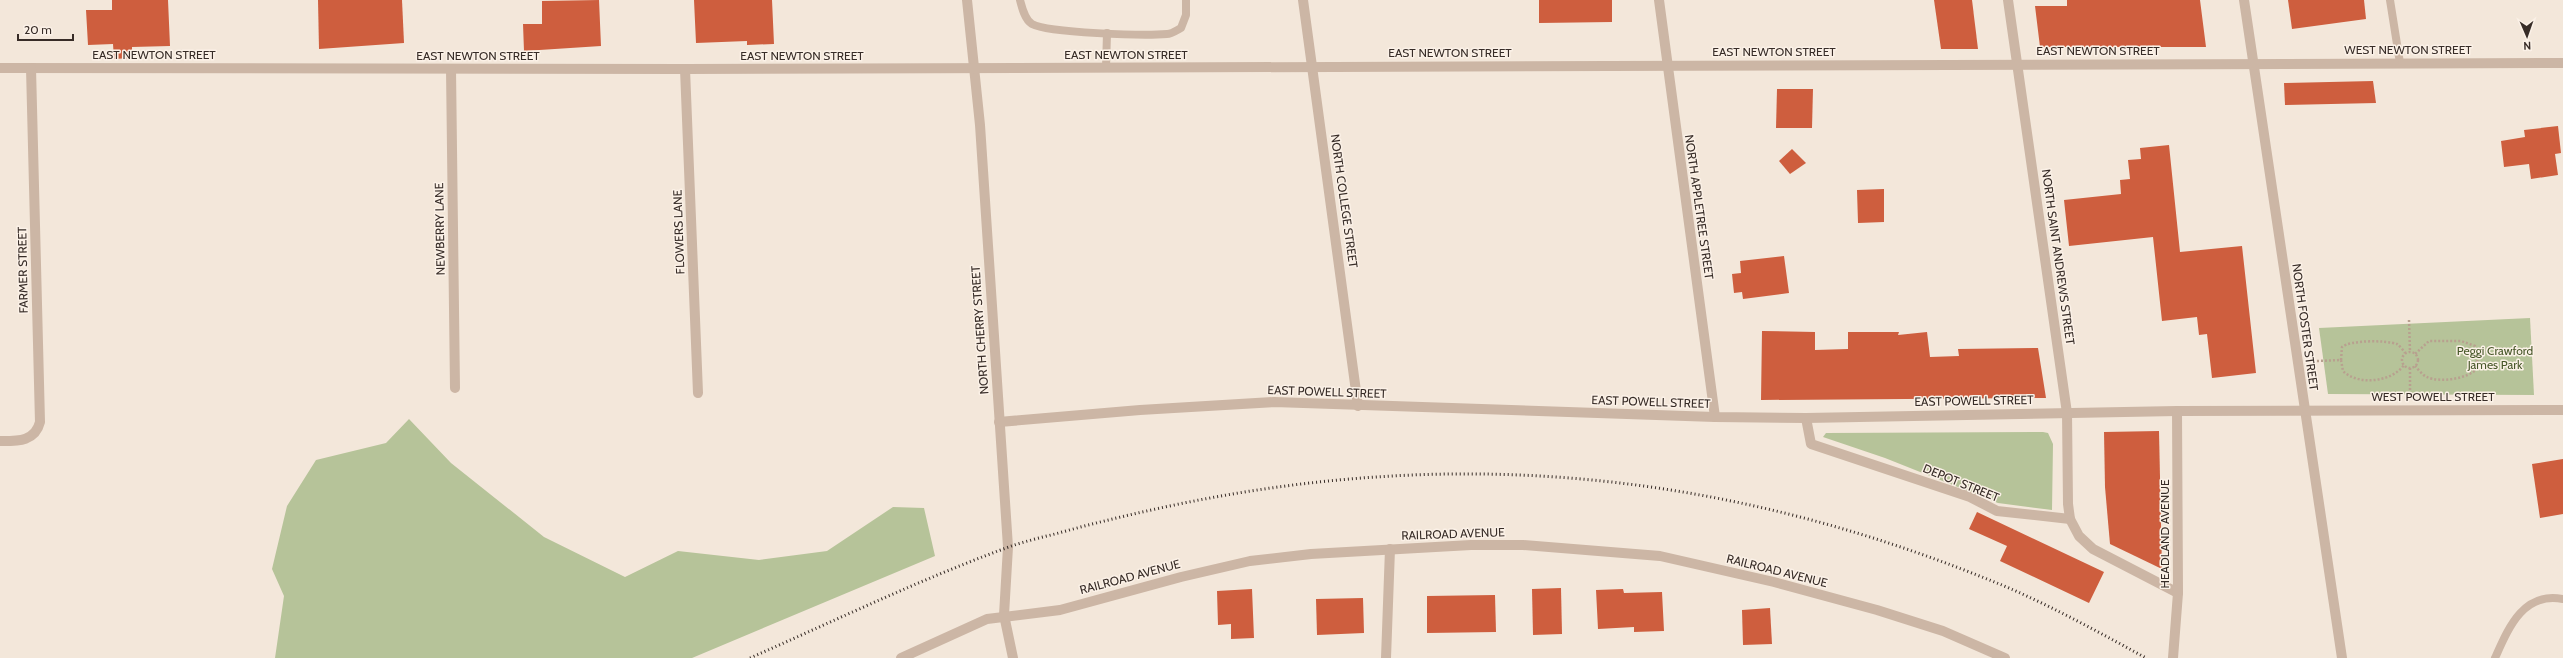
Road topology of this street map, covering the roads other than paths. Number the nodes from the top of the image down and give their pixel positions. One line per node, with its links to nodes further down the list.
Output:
1 (967, 0): 18 (street, NORTH CHERRY STREET)
2 (1020, 0): 9 (lane)
3 (1186, 0): 9 (lane)
4 (1303, 0): 15 (street, NORTH COLLEGE STREET)
5 (1659, 0): 14 (street, NORTH APPLETREE STREET)
6 (2008, 0): 11 (street, NORTH SAINT ANDREWS STREET)
7 (2244, 0): 12 (street, NORTH FOSTER STREET)
8 (2390, 0): 10 (lane)
9 (1107, 33): 19 (lane)
10 (2400, 63): 12 (street, WEST NEWTON STREET); 13 (street, WEST NEWTON STREET)
11 (2018, 64): 12 (street, EAST NEWTON STREET); 14 (street, EAST NEWTON STREET); 28 (street, NORTH SAINT ANDREWS STREET)
12 (2253, 64): 26 (street, NORTH FOSTER STREET)
13 (2563, 64)
14 (1667, 66): 15 (street, EAST NEWTON STREET); 29 (street, NORTH APPLETREE STREET)
15 (1312, 67): 19 (street, EAST NEWTON STREET); 24 (street, NORTH COLLEGE STREET)
16 (0, 68): 17 (street, EAST NEWTON STREET)
17 (31, 68): 20 (street, EAST NEWTON STREET); 32 (street, FARMER STREET)
18 (975, 68): 19 (street, EAST NEWTON STREET); 21 (street, EAST NEWTON STREET); 31 (street, NORTH CHERRY STREET)
19 (1106, 68)
20 (451, 69): 21 (street, EAST NEWTON STREET); 22 (street, NEWBERRY LANE)
21 (685, 69): 23 (street, FLOWERS LANE)
22 (455, 388)
23 (698, 393)
24 (1358, 406): 29 (street, EAST POWELL STREET); 31 (street, EAST POWELL STREET)
25 (2178, 410): 26 (street, EAST POWELL STREET); 28 (street, EAST POWELL STREET); 35 (street, HEADLAND AVENUE)
26 (2304, 410): 27 (street, WEST POWELL STREET); 43 (street, NORTH FOSTER STREET)
27 (2563, 410)
28 (2067, 412): 30 (street, EAST POWELL STREET); 33 (street, NORTH SAINT ANDREWS STREET)
29 (1715, 417): 30 (street, EAST POWELL STREET)
30 (1806, 418): 33 (street, DEPOT STREET)
31 (999, 422): 37 (street, NORTH CHERRY STREET)
32 (0, 441)
33 (2070, 519): 35 (street)
34 (1390, 549): 37 (street, RAILROAD AVENUE); 40 (street); 41 (street, RAILROAD AVENUE)
35 (2178, 593): 42 (street, HEADLAND AVENUE)
36 (2563, 599): 44 (lane)
37 (1004, 615): 38 (street, RAILROAD AVENUE); 39 (street, NORTH CHERRY STREET)
38 (901, 658)
39 (1013, 658)
40 (1386, 658)
41 (2005, 658)
42 (2173, 658)
43 (2342, 658)
44 (2495, 658)

